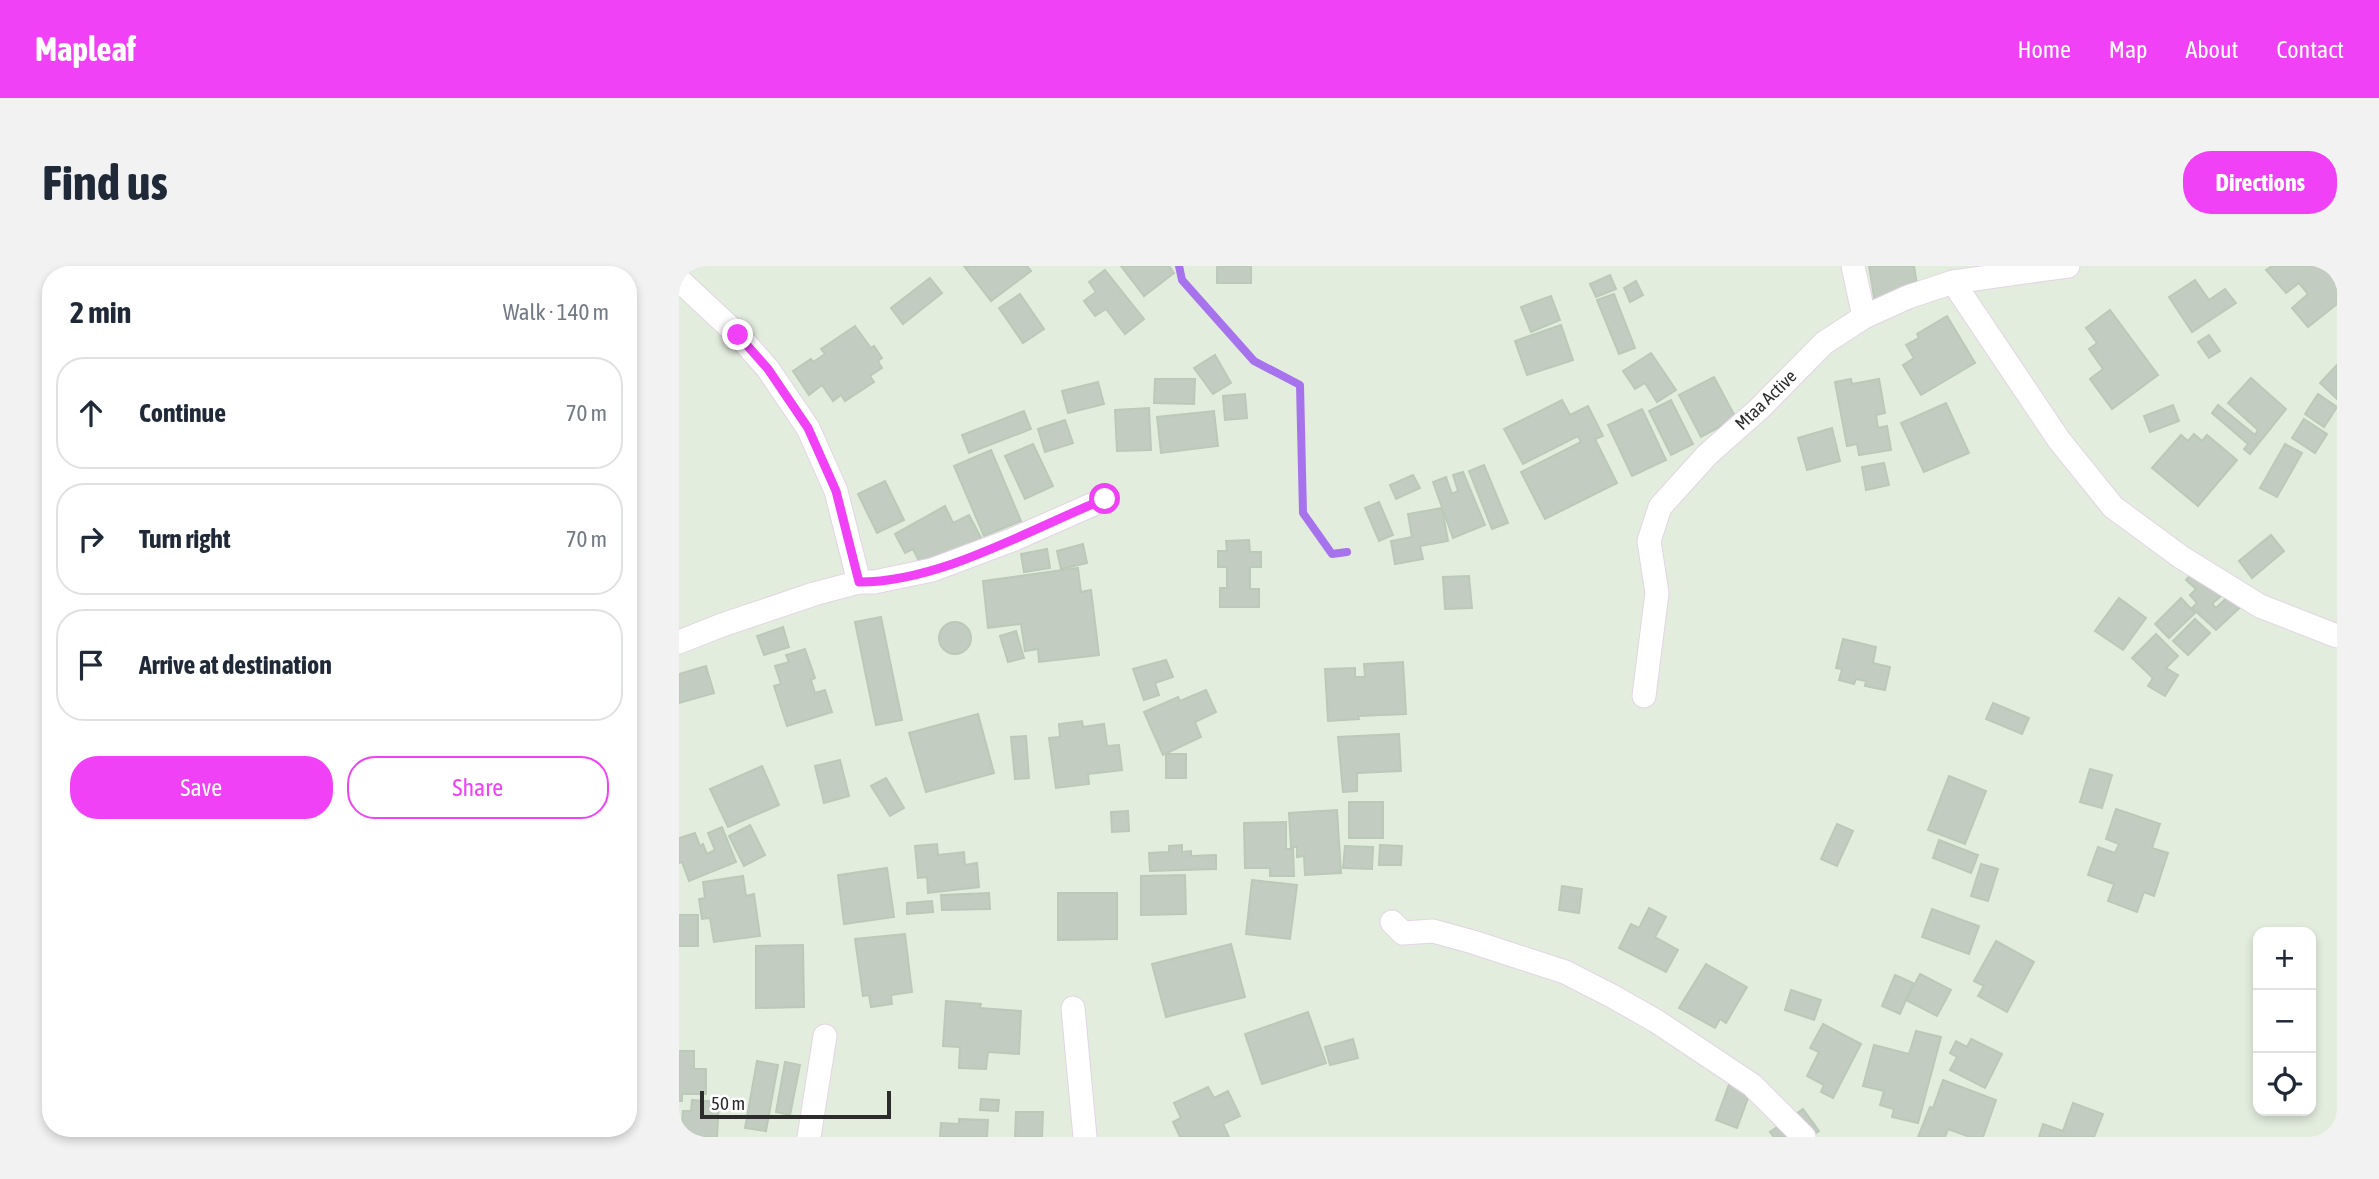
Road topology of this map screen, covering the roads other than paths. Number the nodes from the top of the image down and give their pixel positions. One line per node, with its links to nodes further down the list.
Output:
1 (1853, 266): 5 (street)
2 (2069, 266): 4 (street, Mtaa Active)
3 (679, 281): 7 (street)
4 (1953, 282): 5 (street, Mtaa Active); 8 (street)
5 (1864, 317): 10 (street, Mtaa Active)
6 (1105, 499): 7 (street)
7 (859, 582): 9 (street)
8 (2337, 636)
9 (679, 642)
10 (1644, 696)
11 (1392, 922): 16 (street)
12 (1073, 1008): 15 (street)
13 (825, 1036): 14 (street)
14 (809, 1137)
15 (1085, 1137)
16 (1804, 1137)

